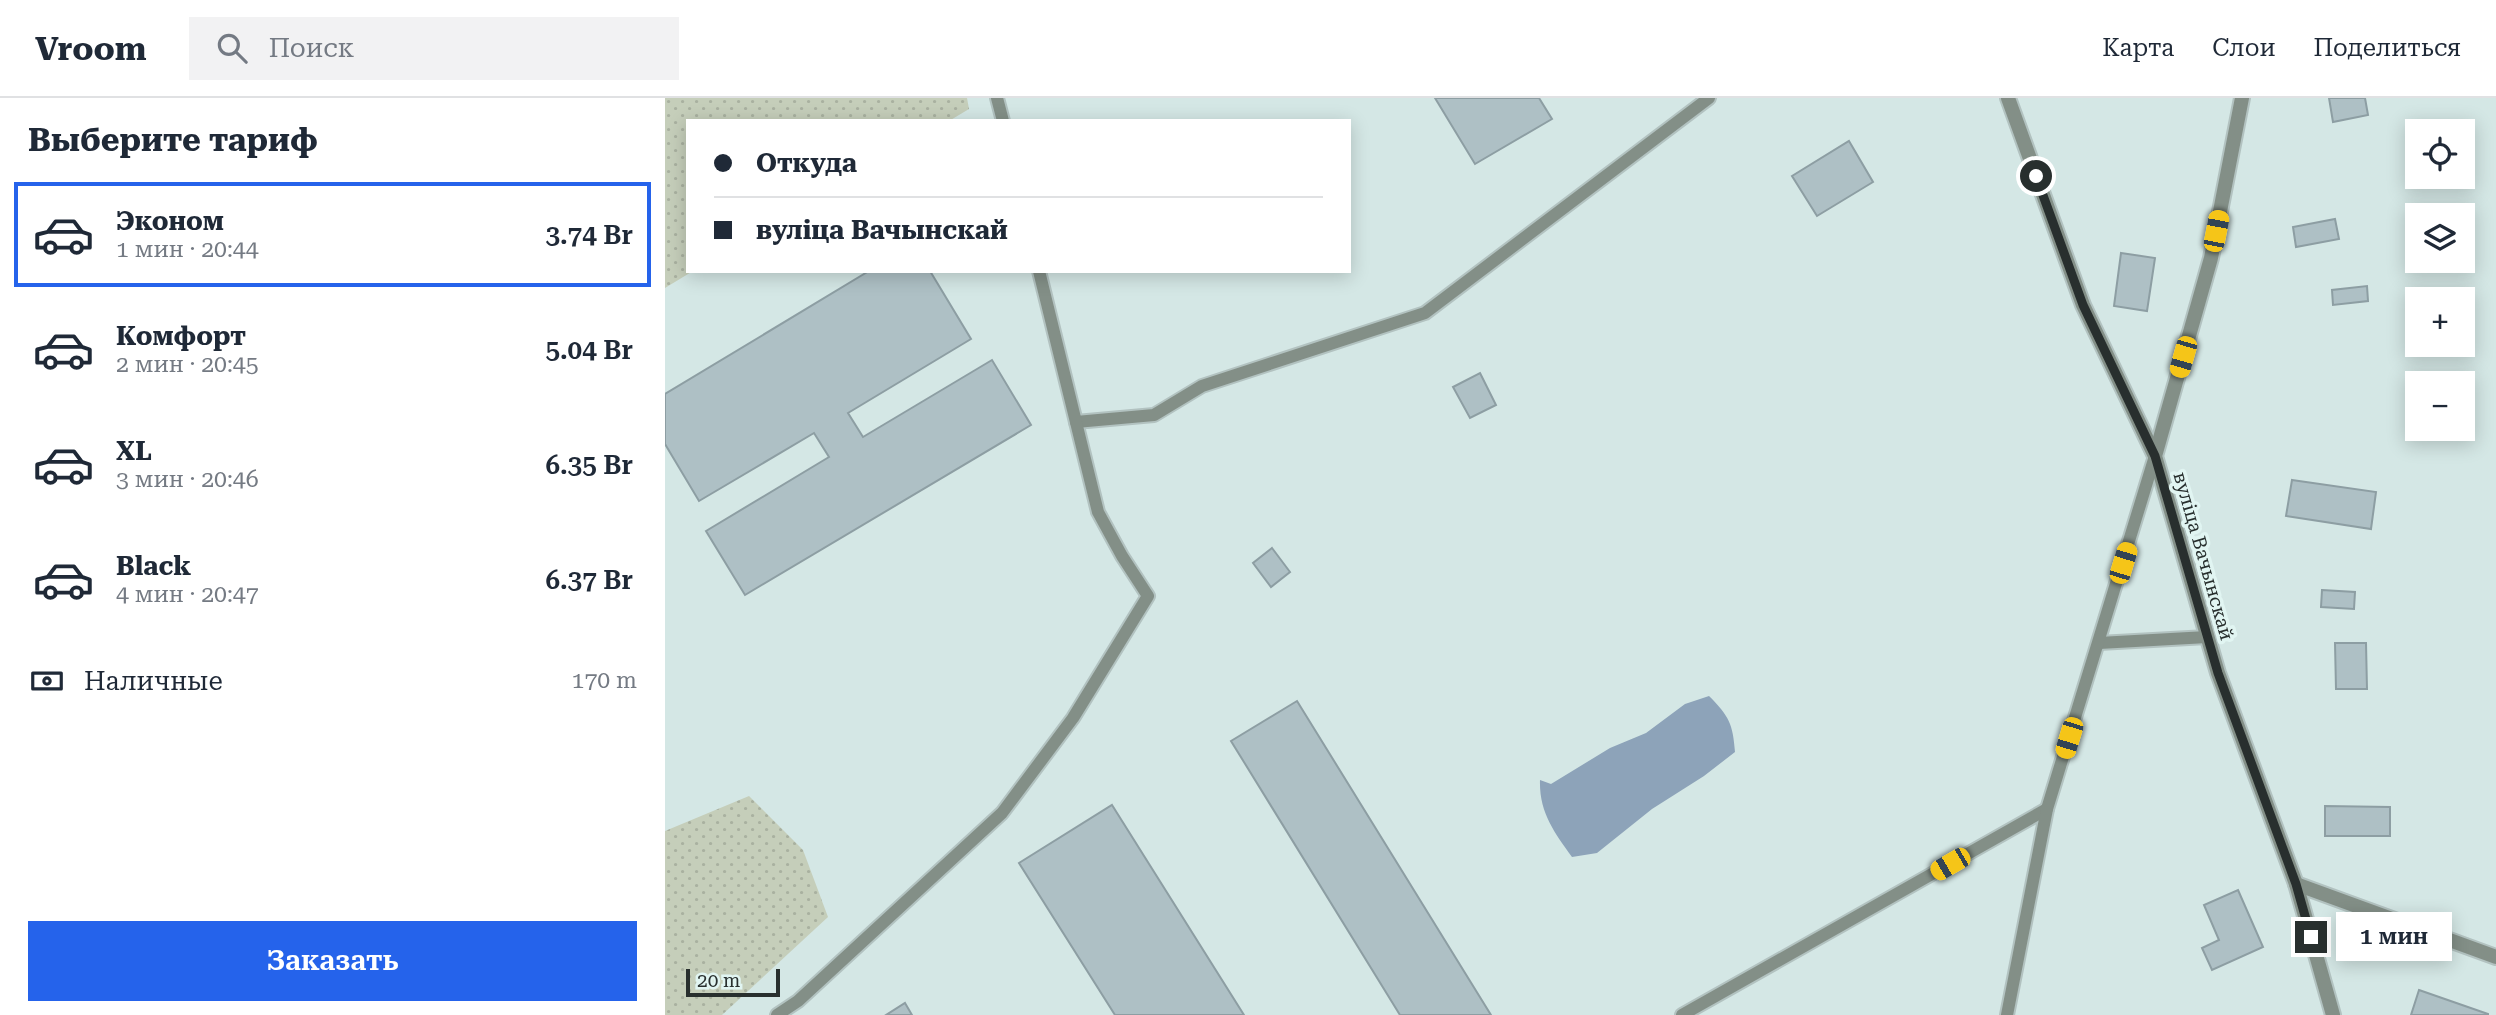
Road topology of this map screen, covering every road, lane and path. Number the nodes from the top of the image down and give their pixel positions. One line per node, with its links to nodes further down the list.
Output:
1 (997, 98): 5 (lane)
2 (1709, 98): 7 (lane)
3 (2008, 98): 8 (street)
4 (2242, 98): 8 (street, вуліца Вачынскай)
5 (1002, 119)
6 (1039, 273): 7 (lane)
7 (1076, 422): 14 (lane)
8 (2155, 456): 9 (street, вуліца Вачынскай); 10 (lane)
9 (2207, 637): 10 (lane); 12 (street, вуліца Вачынскай)
10 (2099, 643): 11 (lane)
11 (2047, 809): 15 (lane); 16 (lane)
12 (2296, 884): 13 (street); 17 (street, вуліца Вачынскай)
13 (2496, 957)
14 (777, 1015)
15 (1682, 1015)
16 (2007, 1015)
17 (2333, 1015)

